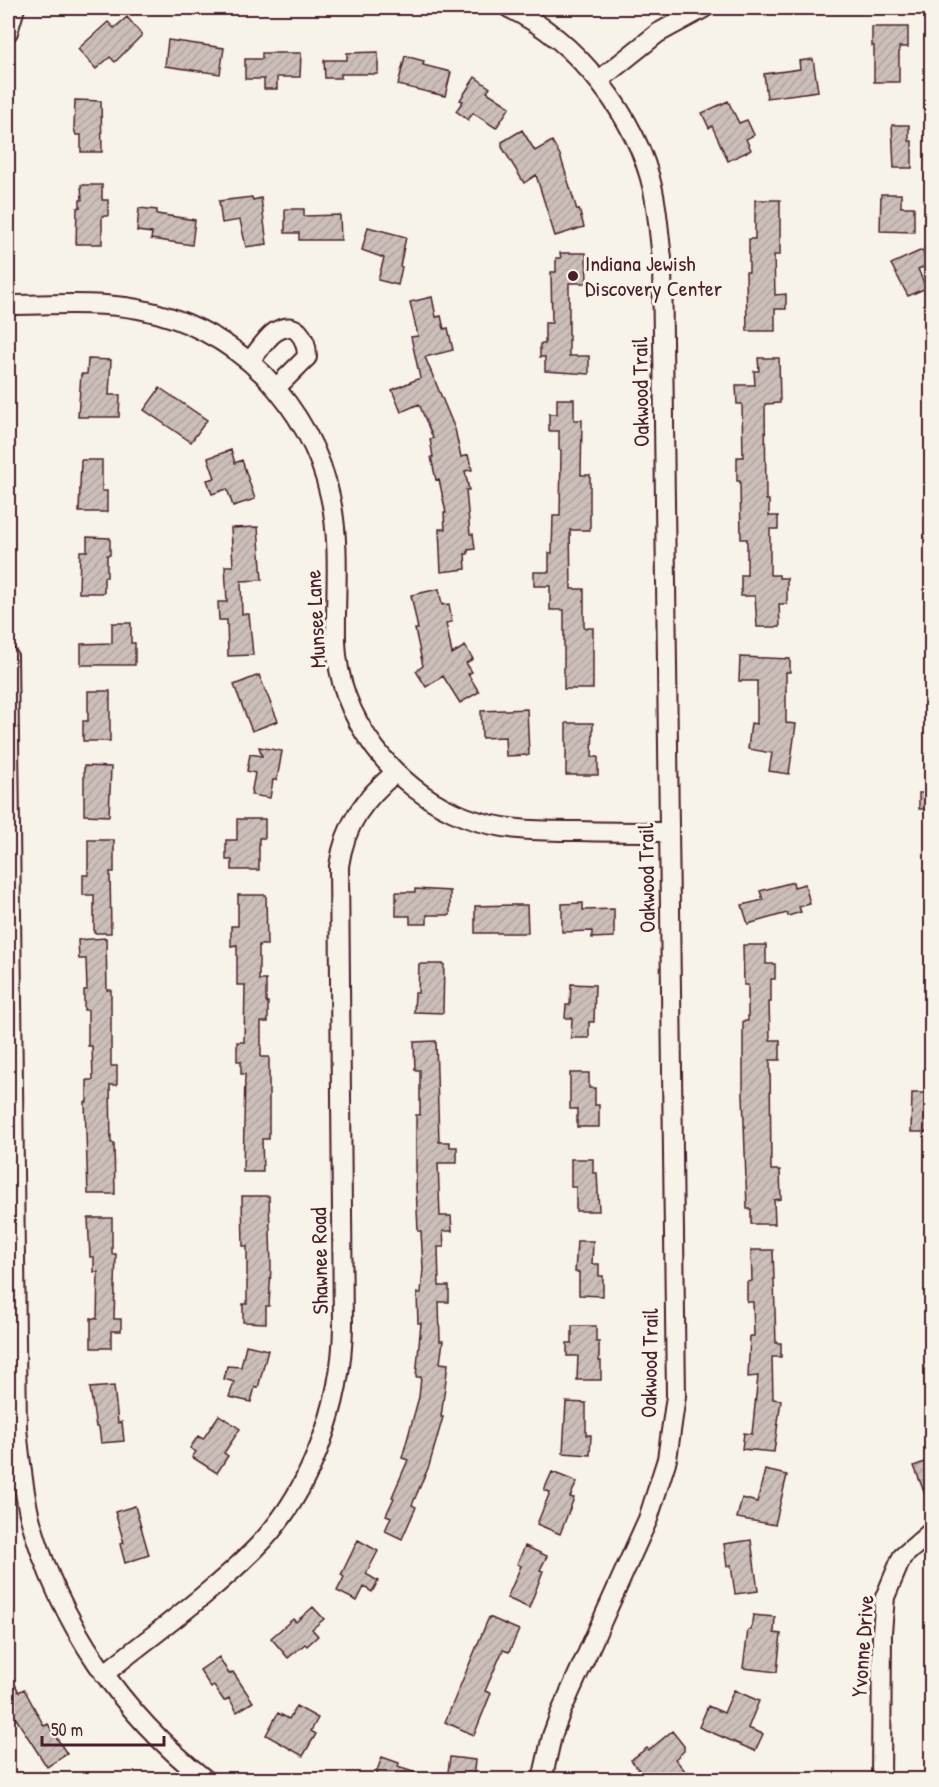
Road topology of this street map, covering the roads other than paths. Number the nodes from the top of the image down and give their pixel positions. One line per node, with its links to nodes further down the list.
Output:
1 (15, 8): 4 (street)
2 (509, 8): 5 (street, Oakwood Trail)
3 (704, 8): 5 (street)
4 (8, 32)
5 (598, 81): 11 (street, Oakwood Trail)
6 (8, 305): 7 (street, Munsee Lane)
7 (250, 362): 8 (street, Munsee Lane); 8 (street)
8 (276, 388): 10 (street, Munsee Lane)
9 (8, 656): 13 (street)
10 (396, 772): 11 (street, Munsee Lane); 13 (street, Shawnee Road)
11 (669, 832): 15 (street, Oakwood Trail)
12 (932, 1531): 16 (street, Yvonne Drive)
13 (104, 1674): 14 (street)
14 (206, 1779)
15 (542, 1779)
16 (881, 1779)

